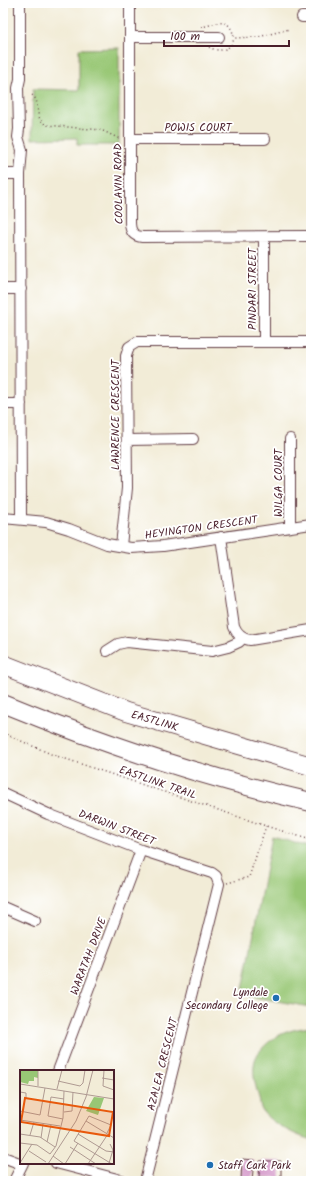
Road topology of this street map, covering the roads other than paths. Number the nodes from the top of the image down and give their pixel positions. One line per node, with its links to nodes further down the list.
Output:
1 (20, 3): 8 (street)
2 (130, 3): 3 (street, COOLAVIN ROAD)
3 (130, 36): 4 (street); 5 (street, COOLAVIN ROAD)
4 (219, 36)
5 (125, 139): 6 (street, POWIS COURT); 10 (street, COOLAVIN ROAD)
6 (265, 139)
7 (3, 174): 8 (street)
8 (20, 174): 12 (street)
9 (311, 236): 10 (street, COOLAVIN ROAD)
10 (264, 237): 13 (street, PINDARI STREET)
11 (3, 289): 12 (street)
12 (21, 289): 16 (street)
13 (264, 342): 14 (street, LAWRENCE CRESCENT); 19 (street, LAWRENCE CRESCENT)
14 (311, 342)
15 (3, 404): 16 (street)
16 (21, 404): 21 (street)
17 (193, 439): 19 (street)
18 (290, 439): 23 (street, WILGA COURT)
19 (126, 440): 25 (street, LAWRENCE CRESCENT)
20 (3, 518): 21 (street, HEYINGTON CRESCENT)
21 (21, 518): 25 (street, HEYINGTON CRESCENT)
22 (311, 524): 23 (street, HEYINGTON CRESCENT)
23 (290, 527): 24 (street, HEYINGTON CRESCENT)
24 (221, 537): 25 (street, HEYINGTON CRESCENT); 27 (street)
25 (121, 546)
26 (311, 631): 27 (street)
27 (243, 638): 28 (street)
28 (107, 651)
29 (3, 664): 31 (highway, EASTLINK)
30 (3, 703): 33 (highway)
31 (311, 766)
32 (3, 793): 34 (street, DARWIN STREET)
33 (311, 802)
34 (141, 850): 35 (street, DARWIN STREET); 38 (street, WARATAH DRIVE)
35 (224, 883): 45 (street, AZALEA CRESCENT)
36 (3, 907): 37 (street)
37 (35, 922)
38 (58, 1070)
39 (3, 1157): 42 (street)
40 (3, 1161): 42 (street)
41 (60, 1164): 44 (street)
42 (22, 1166): 43 (street)
43 (14, 1181)
44 (125, 1181)
45 (146, 1181)

